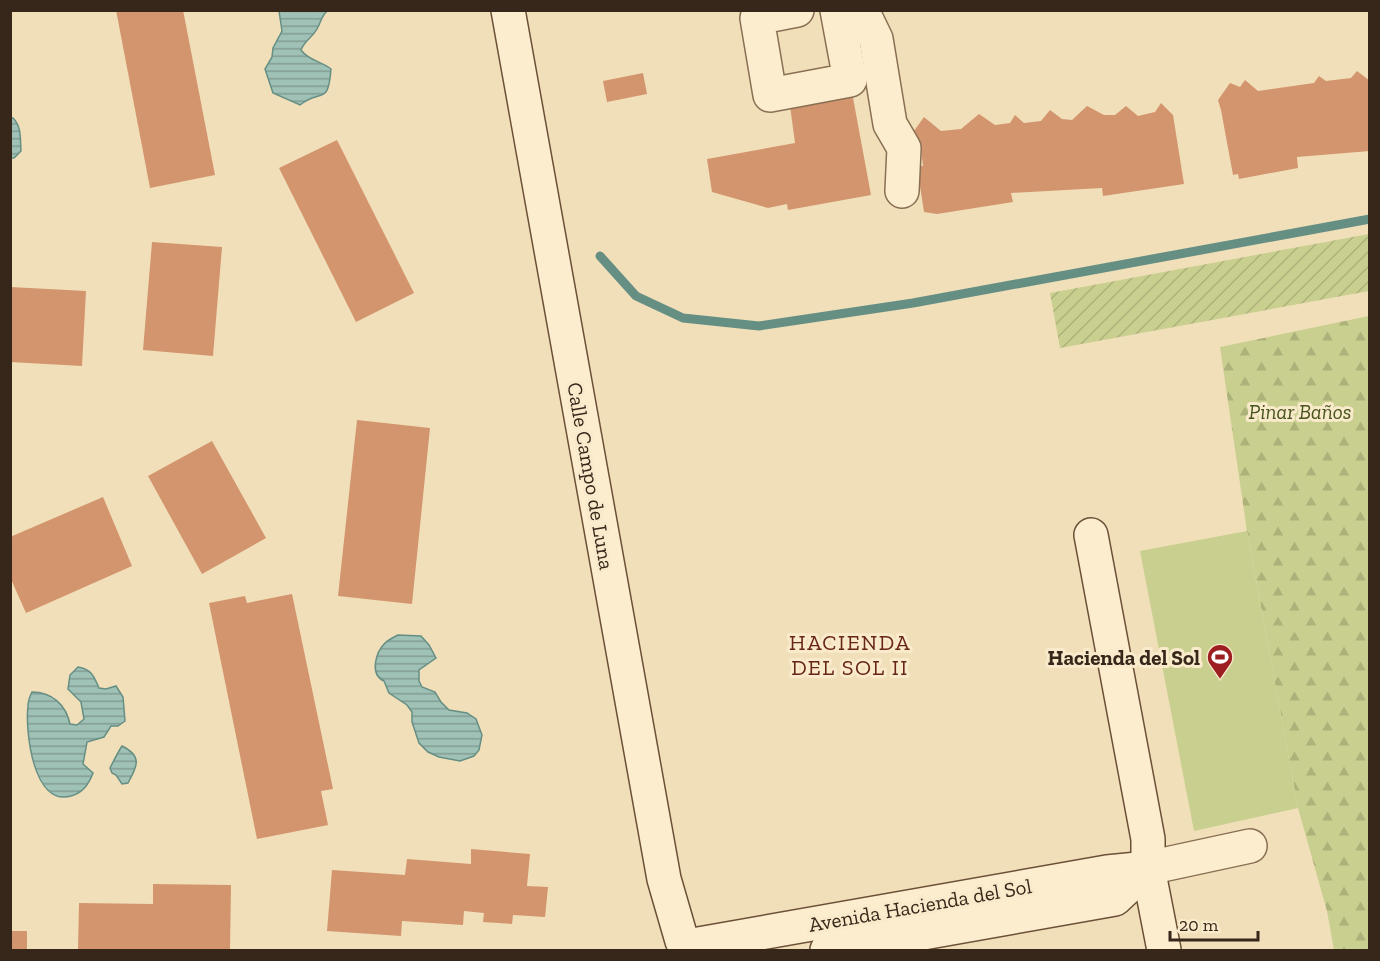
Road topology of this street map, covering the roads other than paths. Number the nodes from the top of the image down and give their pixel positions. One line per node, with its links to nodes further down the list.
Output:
1 (508, 10): 10 (street, Calle Campo de Luna)
2 (797, 10): 5 (street)
3 (837, 10): 5 (street)
4 (869, 25): 5 (street); 6 (street)
5 (844, 47)
6 (902, 191)
7 (1091, 535): 9 (street)
8 (1250, 846): 9 (street, Avenida Hacienda del Sol)
9 (1148, 868): 10 (street, Avenida Hacienda del Sol); 11 (street, Avenida Hacienda del Sol); 12 (street)
10 (683, 947)
11 (827, 951)
12 (1164, 951)

